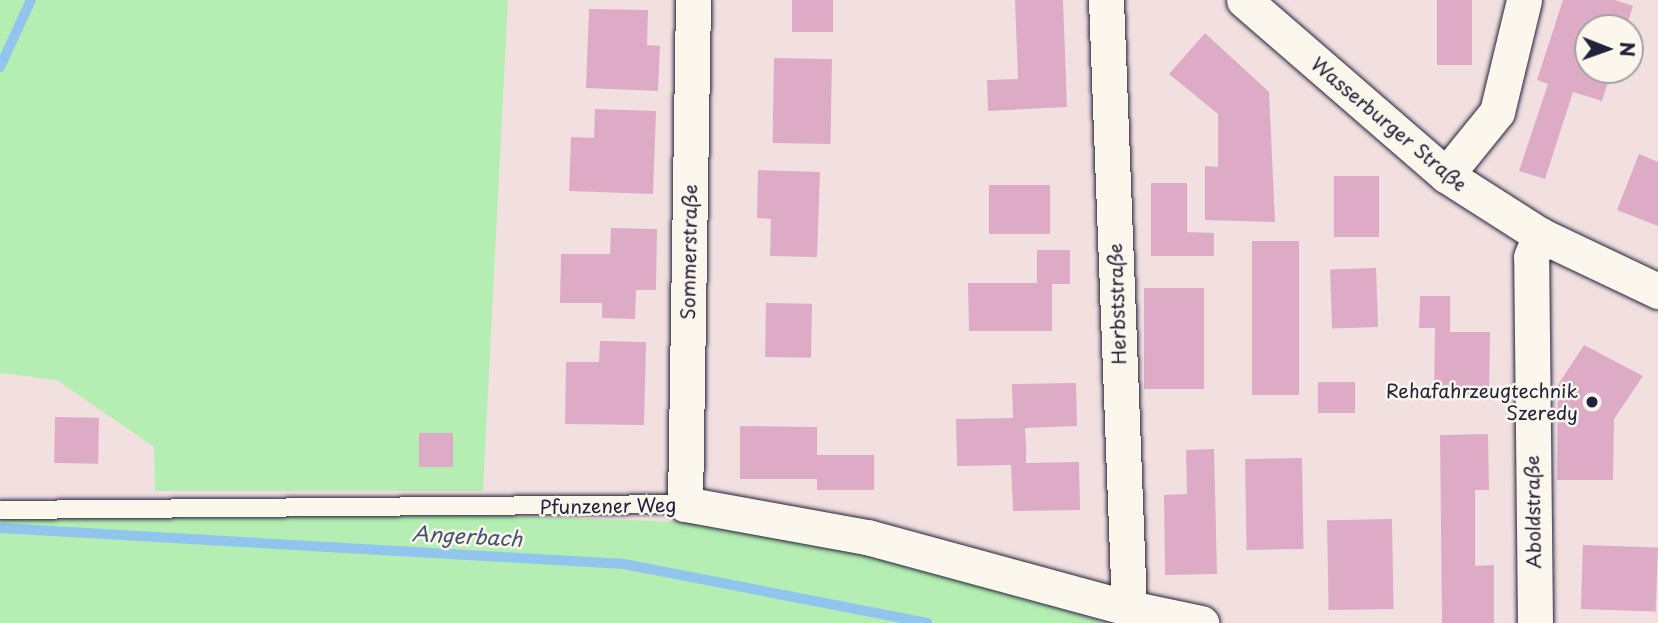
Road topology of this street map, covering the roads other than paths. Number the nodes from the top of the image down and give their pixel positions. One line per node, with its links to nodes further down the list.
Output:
1 (693, 0): 8 (street, Sommerstraße)
2 (1106, 0): 10 (street, Herbststraße)
3 (1244, 0): 5 (street, Wasserburger Straße)
4 (1524, 0): 5 (street)
5 (1446, 175): 6 (street, Wasserburger Straße)
6 (1540, 235): 7 (street, Wasserburger Straße); 12 (street, Aboldstraße)
7 (1658, 290)
8 (685, 504): 9 (lane, Pfunzener Weg); 10 (street, Pfunzener Weg)
9 (0, 510)
10 (1129, 608): 11 (street, Pfunzener Weg)
11 (1201, 623)
12 (1535, 623)

